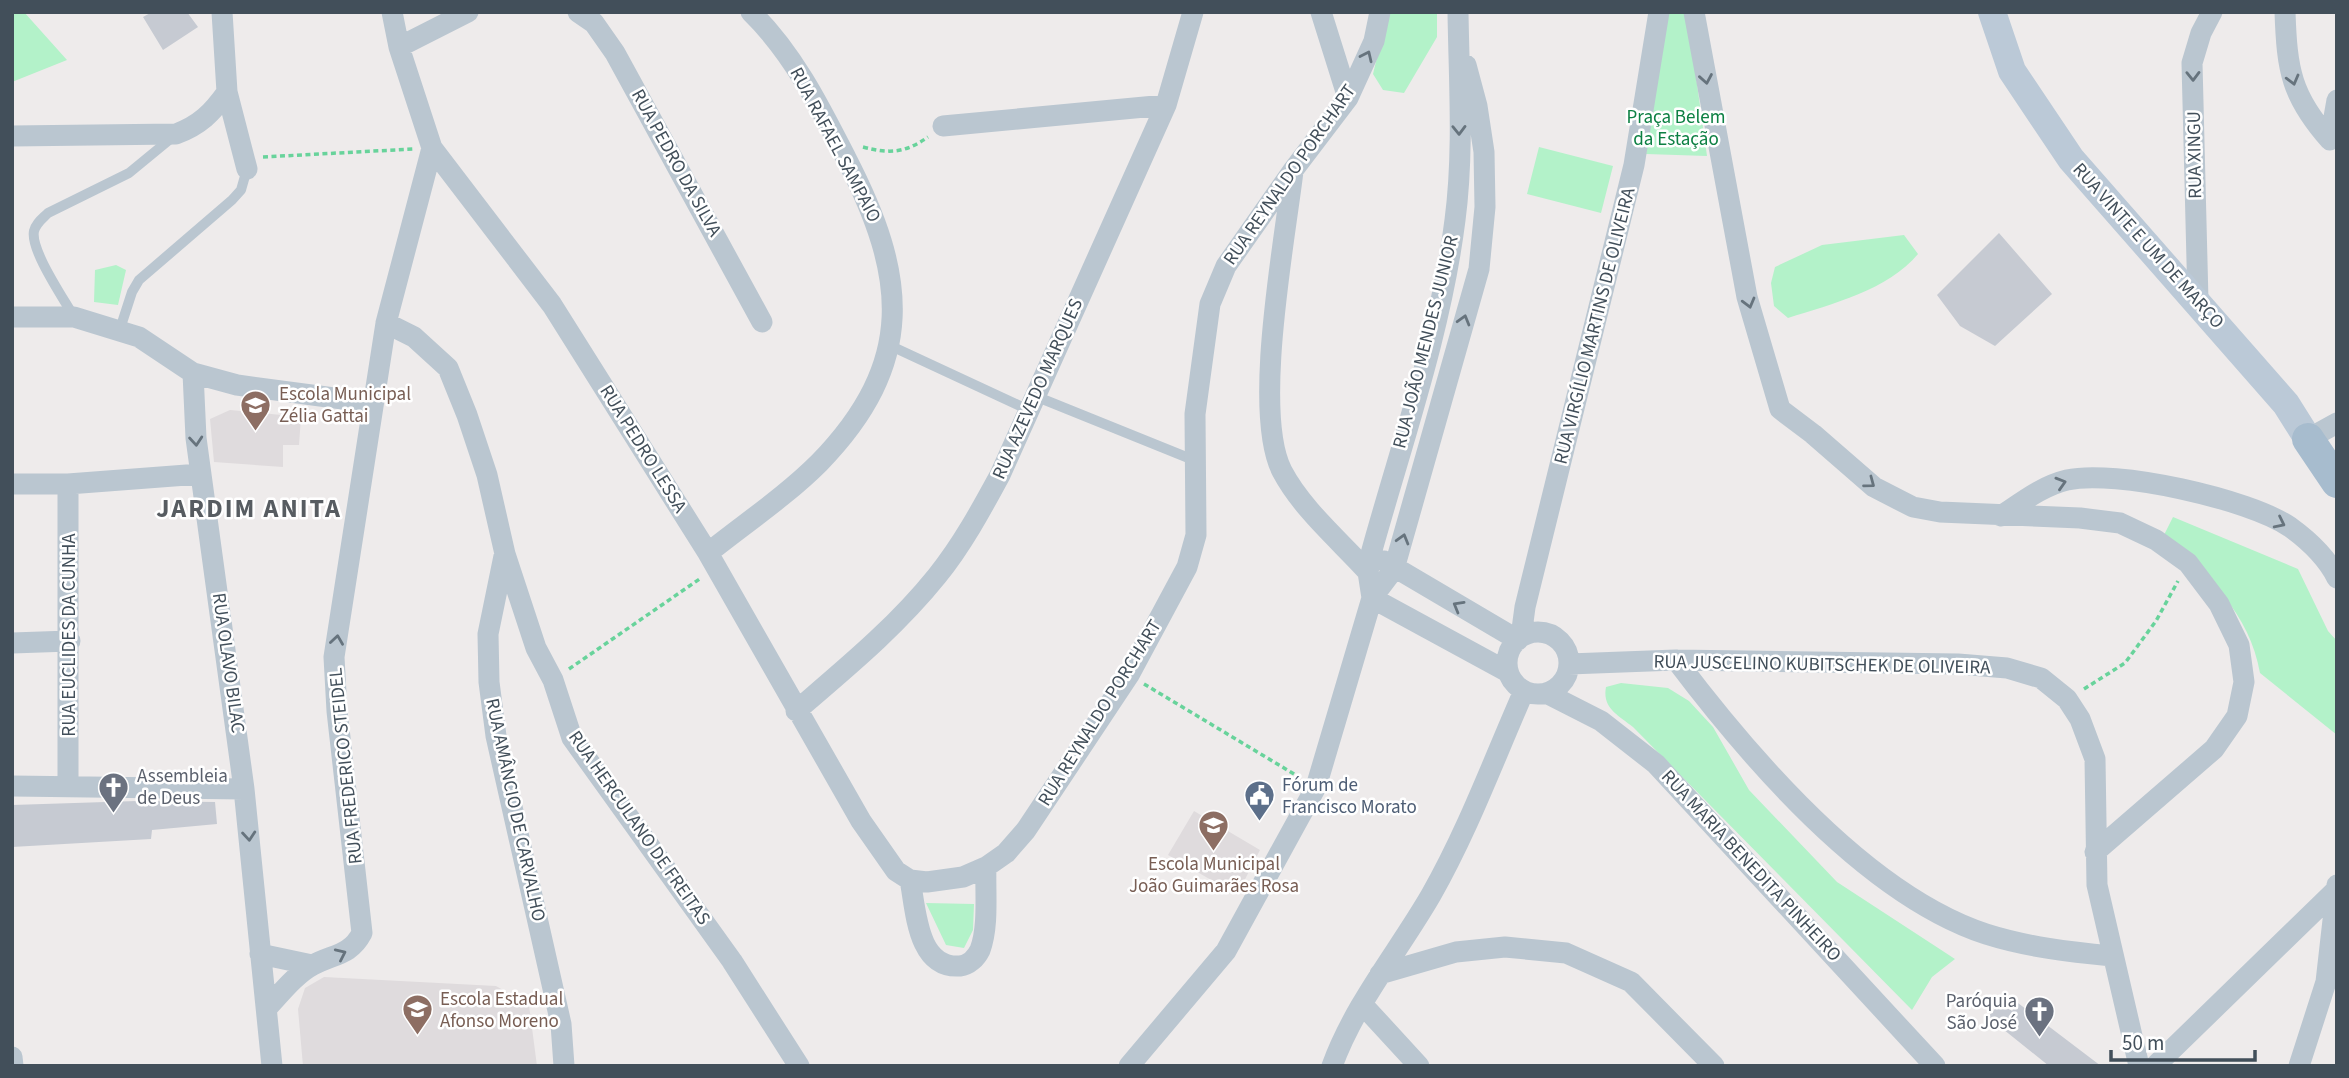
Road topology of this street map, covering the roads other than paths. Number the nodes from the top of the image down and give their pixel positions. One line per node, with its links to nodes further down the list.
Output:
1 (222, 12): 17 (street)
2 (392, 12): 16 (street, RUA PEDRO LESSA)
3 (468, 12): 16 (street)
4 (578, 12): 31 (street, RUA PEDRO DA SILVA)
5 (751, 12): 34 (street, RUA RAFAEL SAMPAIO)
6 (1193, 12): 20 (street, RUA AZEVEDO MARQUES)
7 (1321, 12): 18 (street)
8 (1380, 12): 18 (street, RUA REYNALDO PORCHART, one-way to 8)
9 (1458, 12): 15 (street)
10 (1659, 12): 52 (street, RUA VIRGÍLIO MARTINS DE OLIVEIRA)
11 (1694, 12): 45 (street, one-way to 45)
12 (1992, 12): 28 (main road, RUA VINTE E UM DE MARÇO)
13 (2212, 12): 28 (street, RUA XINGU, one-way to 28)
14 (2285, 12): 24 (street, one-way to 24)
15 (1458, 37): 48 (street, RUA JOÃO MENDES JUNIOR, one-way to 48); 49 (street, RUA JOÃO MENDES JUNIOR, one-way to 15)
16 (399, 47): 25 (street, RUA PEDRO LESSA)
17 (227, 92): 22 (street); 26 (street)
18 (1348, 98): 27 (street, RUA REYNALDO PORCHART)
19 (2337, 100): 24 (street)
20 (1166, 105): 21 (street); 37 (street, RUA AZEVEDO MARQUES)
21 (943, 125)
22 (176, 134): 23 (street); 30 (lane)
23 (12, 136)
24 (2334, 141)
25 (432, 148): 32 (street, RUA FREDERICO STEIDEL); 47 (street, RUA PEDRO LESSA)
26 (246, 163): 33 (lane)
27 (1294, 169): 40 (street, RUA REYNALDO PORCHART); 48 (street)
28 (2198, 301): 39 (main road, RUA VINTE E UM DE MARÇO)
29 (12, 317): 30 (street)
30 (75, 317): 33 (street)
31 (762, 321)
32 (386, 323): 36 (street, RUA FREDERICO STEIDEL); 46 (street, RUA HERCULANO DE FREITAS)
33 (120, 328): 35 (street)
34 (891, 346): 37 (lane); 47 (street, RUA RAFAEL SAMPAIO)
35 (193, 373): 36 (street); 41 (street, RUA OLAVO BILAC, one-way to 41)
36 (372, 403): 70 (street, RUA FREDERICO STEIDEL, one-way to 36)
37 (1032, 403): 40 (lane); 60 (street, RUA AZEVEDO MARQUES)
38 (2337, 423): 39 (street)
39 (2308, 439): 42 (main road)
40 (1196, 461): 65 (street, RUA REYNALDO PORCHART)
41 (200, 474): 44 (street); 63 (street, RUA OLAVO BILAC)
42 (2337, 482)
43 (12, 484): 44 (street)
44 (68, 484): 53 (street, RUA EUCLIDES DA CUNHA)
45 (2001, 516): 50 (street, one-way to 50); 64 (street)
46 (505, 554): 77 (street, RUA AMÂNCIO DE CARVALHO); 78 (street, RUA HERCULANO DE FREITAS)
47 (712, 560): 60 (street, RUA PEDRO LESSA)
48 (1370, 561): 49 (street); 51 (street, RUA JOÃO MENDES JUNIOR)
49 (1394, 569): 51 (street, RUA JOÃO MENDES JUNIOR); 52 (street, one-way to 49)
50 (2337, 578)
51 (1372, 598): 57 (street); 79 (street, RUA JOÃO MENDES JUNIOR)
52 (1520, 639): 56 (street); 57 (street)
53 (70, 641): 54 (street); 62 (street, RUA EUCLIDES DA CUNHA)
54 (12, 643)
55 (1676, 660): 56 (street, RUA JUSCELINO KUBITSCHEK DE OLIVEIRA); 64 (street, RUA JUSCELINO KUBITSCHEK DE OLIVEIRA); 69 (street)
56 (1569, 664): 59 (street)
57 (1508, 672): 58 (street)
58 (1524, 691): 59 (street); 71 (street)
59 (1546, 693): 83 (street, RUA MARIA BENEDITA PINHEIRO)
60 (796, 711): 66 (street, RUA PEDRO LESSA)
61 (12, 786): 62 (street)
62 (68, 787): 63 (street)
63 (244, 789): 68 (street, RUA OLAVO BILAC, one-way to 68)
64 (2095, 852): 69 (street, RUA JUSCELINO KUBITSCHEK DE OLIVEIRA)
65 (986, 867): 66 (street, RUA REYNALDO PORCHART); 66 (street)
66 (910, 880)
67 (2336, 888): 85 (street); 86 (street)
68 (260, 954): 70 (street); 73 (street, RUA OLAVO BILAC)
69 (2112, 956): 84 (street, RUA JUSCELINO KUBITSCHEK DE OLIVEIRA)
70 (312, 965): 73 (street, RUA FREDERICO STEIDEL)
71 (1380, 974): 72 (street); 82 (street)
72 (1362, 1004): 80 (street); 81 (street)
73 (268, 1007): 76 (street, RUA OLAVO BILAC)
74 (12, 1057): 75 (street)
75 (13, 1066)
76 (272, 1066)
77 (564, 1066)
78 (799, 1066)
79 (1129, 1066)
80 (1332, 1066)
81 (1419, 1066)
82 (1714, 1066)
83 (1936, 1066)
84 (2139, 1066)
85 (2155, 1066)
86 (2299, 1066)

